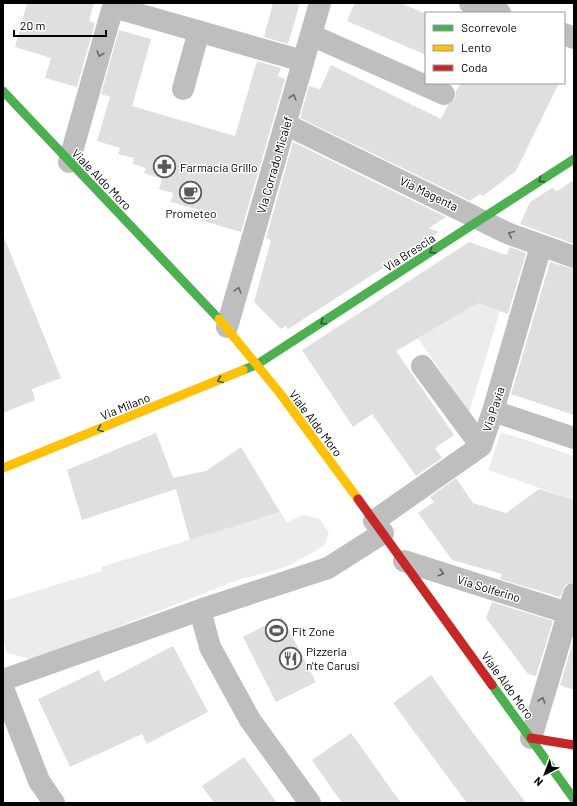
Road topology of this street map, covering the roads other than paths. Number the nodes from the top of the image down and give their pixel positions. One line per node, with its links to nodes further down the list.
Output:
1 (320, 3): 6 (street, Via Corrado Micalef)
2 (470, 3): 4 (street)
3 (114, 5): 5 (street); 13 (street, one-way to 13)
4 (497, 12)
5 (199, 31): 7 (street); 8 (street)
6 (311, 35): 7 (street, Via Corrado Micalef); 10 (street)
7 (304, 61): 11 (street, Via Corrado Micalef, one-way to 7)
8 (183, 89)
9 (3, 91): 13 (street, Viale Aldo Moro)
10 (444, 94)
11 (285, 124): 14 (street, Via Magenta); 17 (street, Via Corrado Micalef, one-way to 11)
12 (574, 159): 14 (street, Via Brescia, one-way to 14)
13 (69, 162): 17 (street, Viale Aldo Moro)
14 (482, 219): 15 (street, Via Magenta, one-way to 14); 18 (street, Via Brescia, one-way to 18)
15 (541, 246): 16 (street, Via Magenta); 20 (street, Via Pavia)
16 (574, 257)
17 (228, 327): 18 (street, Viale Aldo Moro)
18 (256, 365): 23 (street, Via Milano, one-way to 23); 24 (street, Viale Aldo Moro)
19 (422, 366): 22 (street)
20 (493, 412): 21 (street); 22 (street, Via Pavia)
21 (574, 438)
22 (481, 446): 24 (street, Via Pavia)
23 (3, 468)
24 (378, 527): 25 (street, Viale Aldo Moro); 27 (street, Via Pavia)
25 (404, 561): 26 (street, Via Solferino, one-way to 26); 30 (street, Viale Aldo Moro)
26 (572, 607): 30 (street, one-way to 26)
27 (200, 610): 28 (street, Via Pavia); 34 (street)
28 (3, 680)
29 (3, 688): 33 (street)
30 (531, 738): 31 (street); 32 (street, Viale Aldo Moro)
31 (574, 745)
32 (574, 799)
33 (54, 803)
34 (310, 803)

